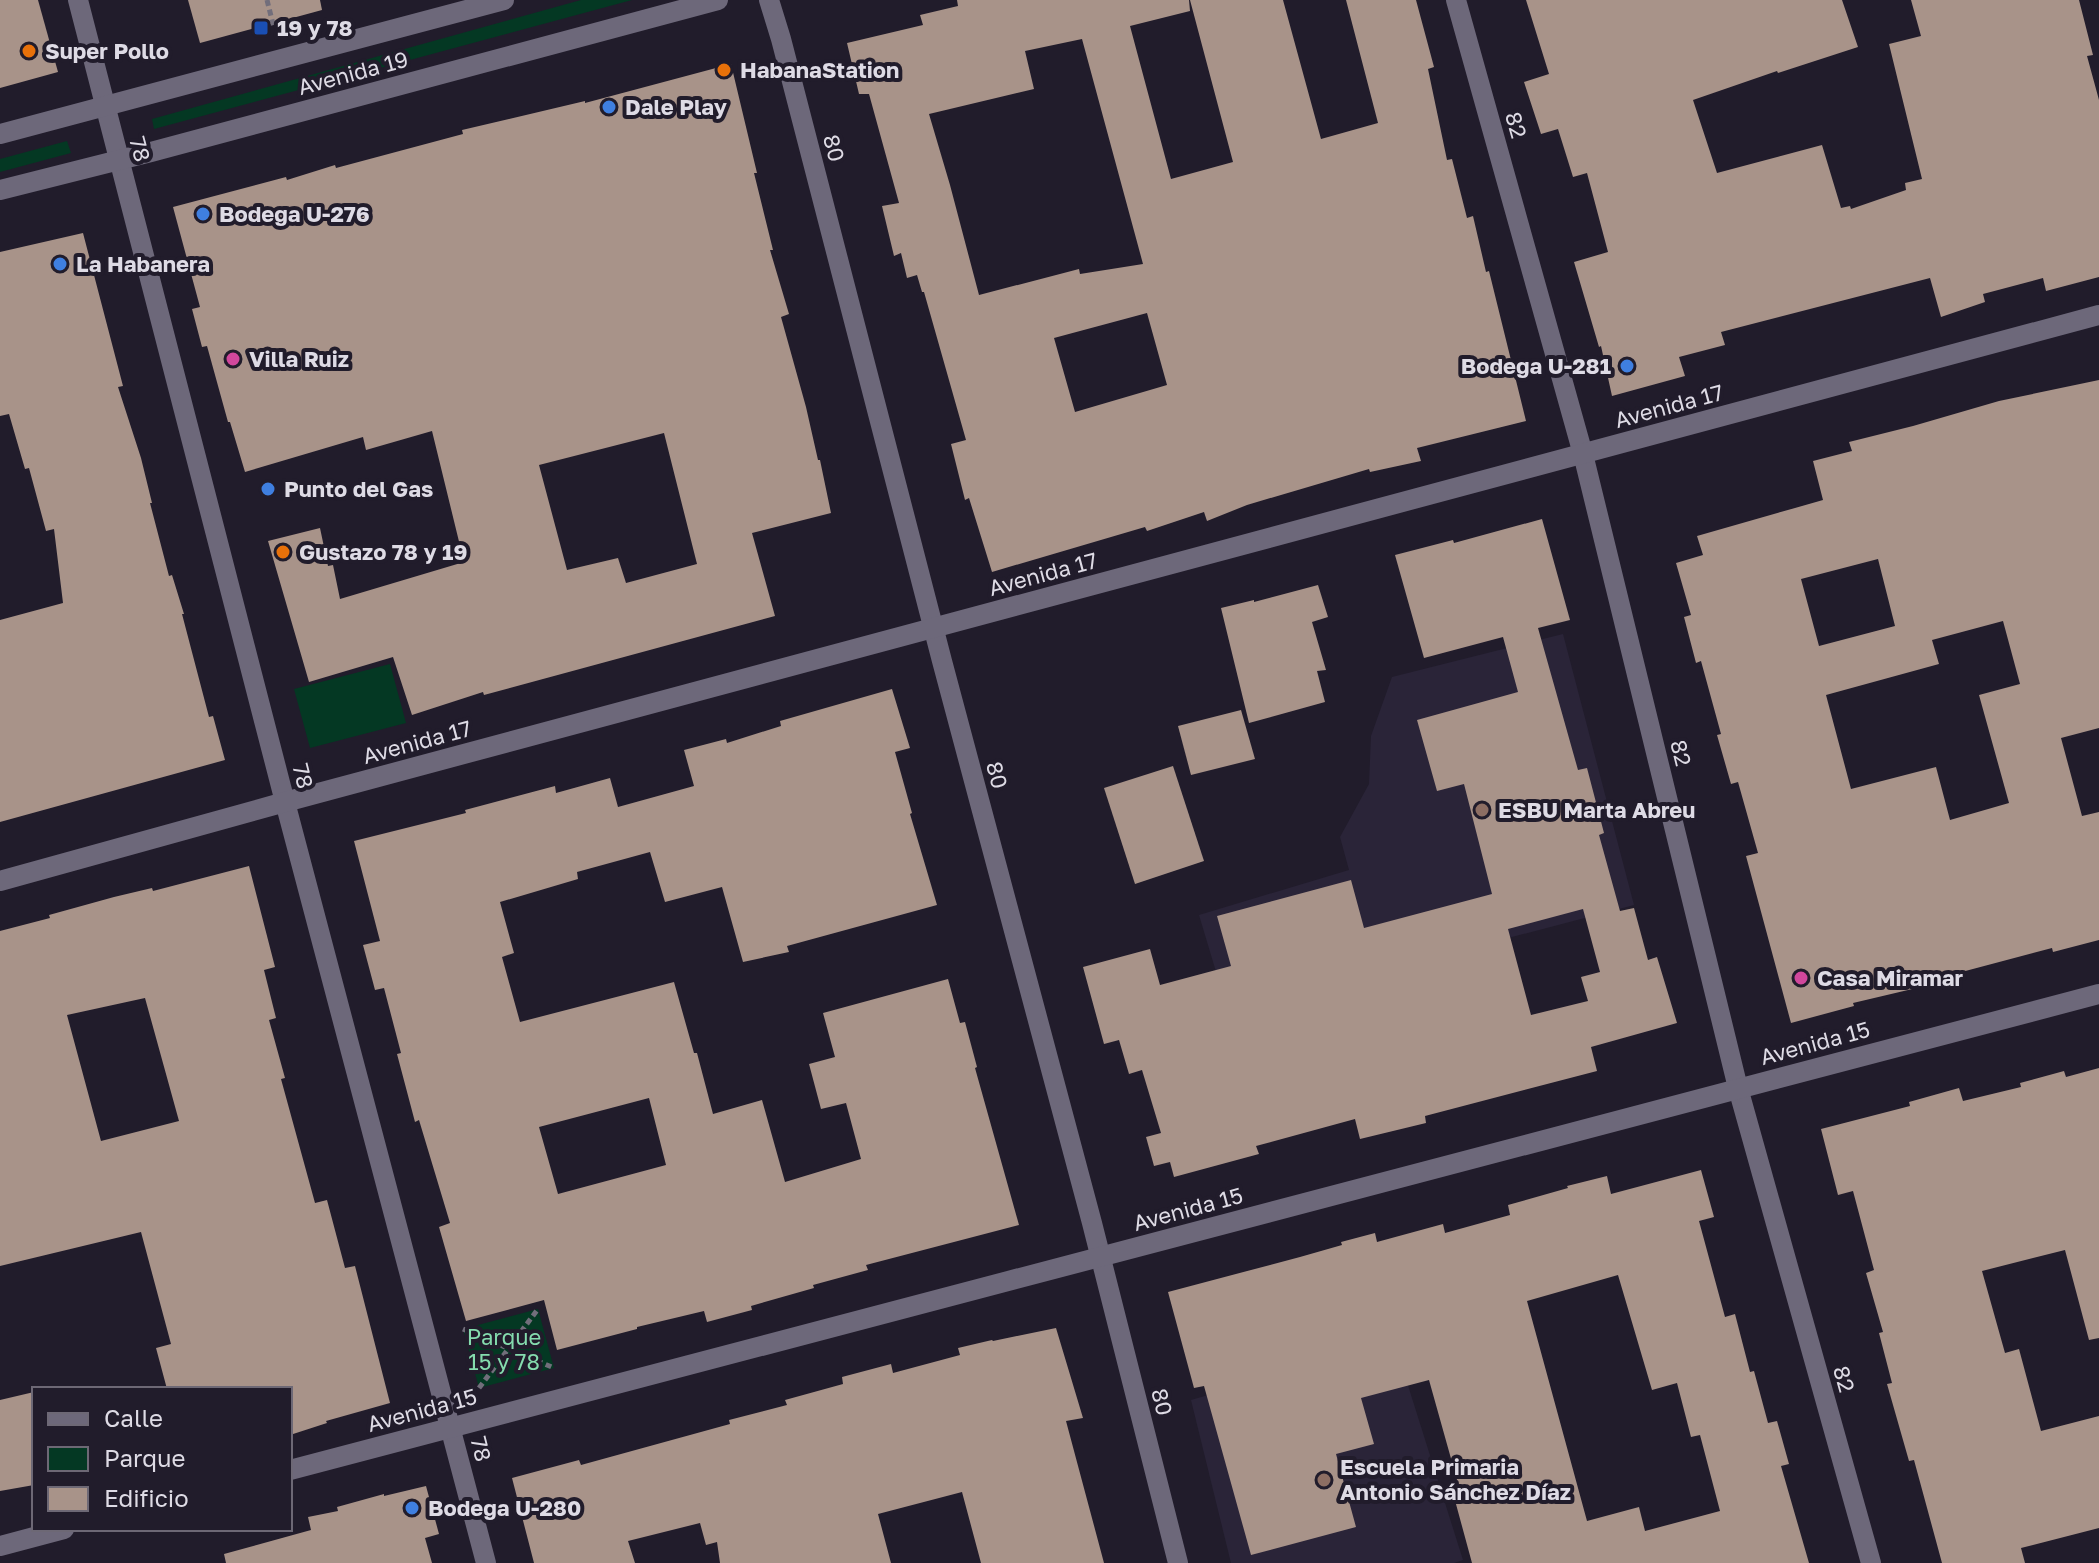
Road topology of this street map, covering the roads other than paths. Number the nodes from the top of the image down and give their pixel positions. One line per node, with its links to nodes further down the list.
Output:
1 (78, 0): 6 (street, 78)
2 (504, 0): 6 (street, Avenida 19)
3 (718, 0): 8 (street, Avenida 19)
4 (769, 0): 12 (street, 80)
5 (1456, 0): 11 (street, 82)
6 (104, 107): 7 (street, Avenida 19); 8 (street, 78)
7 (0, 134)
8 (119, 161): 9 (street, Avenida 19); 13 (street, 78)
9 (0, 190)
10 (2099, 315): 11 (street, Avenida 17)
11 (1583, 454): 12 (street, Avenida 17); 16 (street, 82)
12 (933, 628): 13 (street, Avenida 17); 17 (street, 80)
13 (285, 802): 14 (street, Avenida 17); 18 (street, 78)
14 (0, 881)
15 (2099, 994): 16 (street, Avenida 15)
16 (1738, 1088): 17 (street, Avenida 15); 24 (street, 82)
17 (1100, 1257): 18 (street, Avenida 15); 23 (street, 80)
18 (451, 1427): 19 (street, Avenida 15); 22 (street, 78)
19 (292, 1469)
20 (56, 1531): 21 (street)
21 (0, 1546)
22 (486, 1563)
23 (1178, 1563)
24 (1871, 1563)

